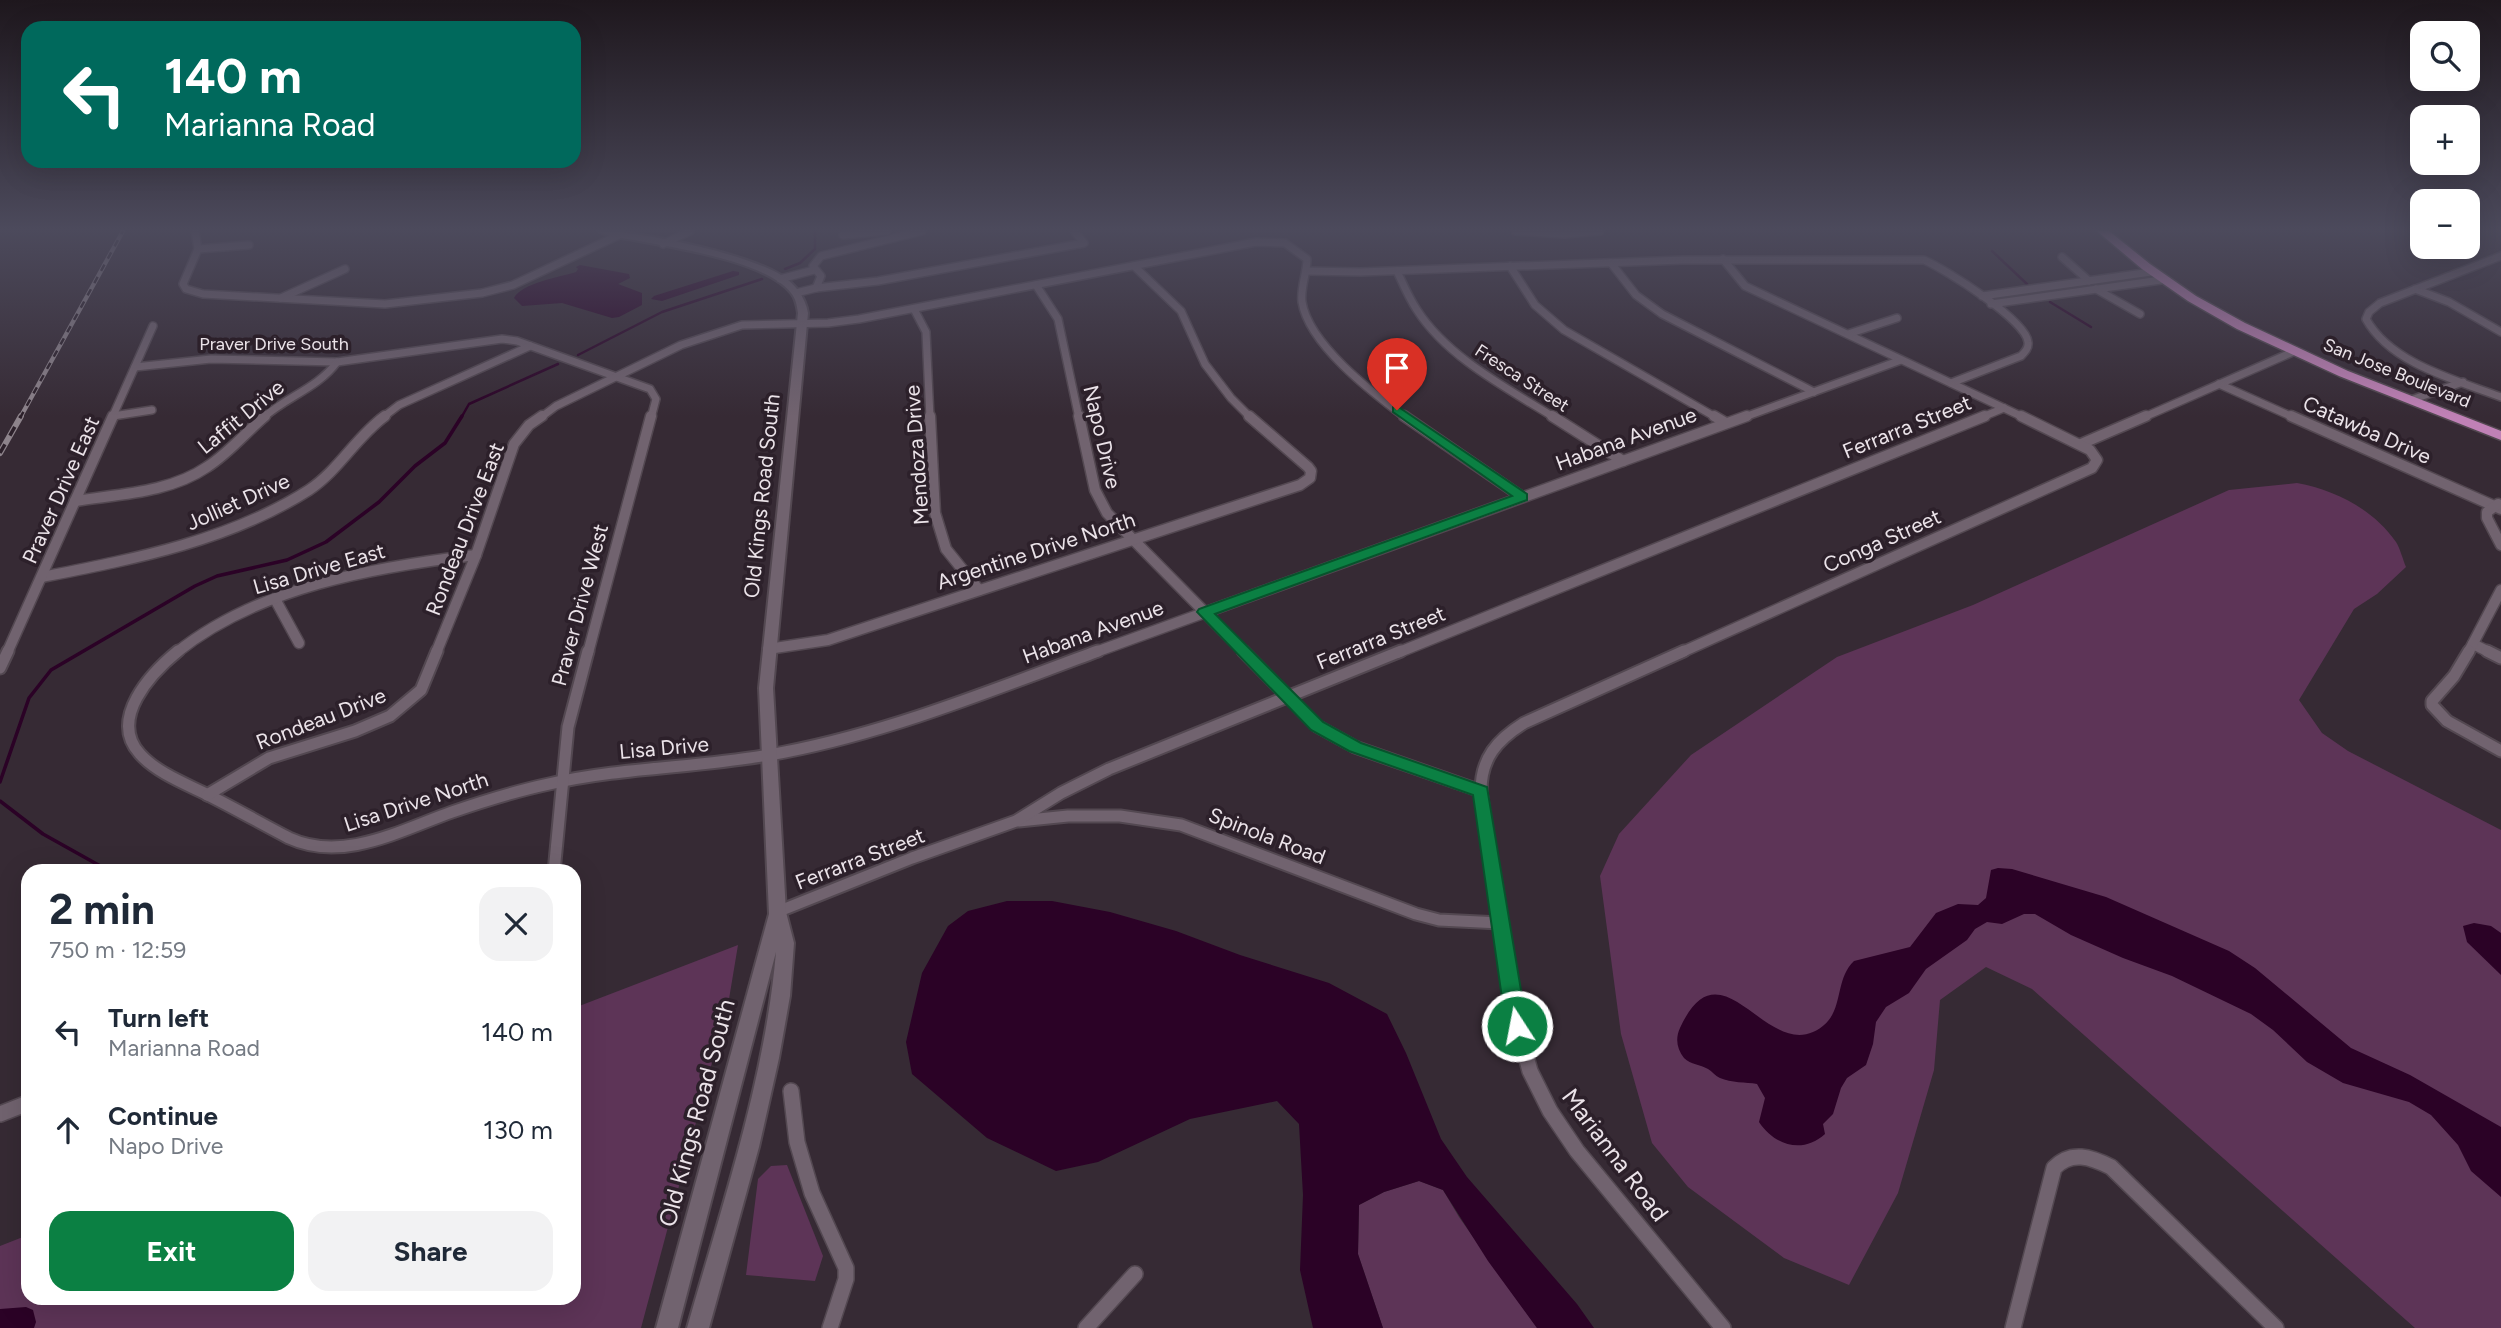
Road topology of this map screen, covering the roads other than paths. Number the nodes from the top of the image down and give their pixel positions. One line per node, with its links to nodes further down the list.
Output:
1 (199, 293): 21 (street)
2 (292, 293): 21 (street)
3 (482, 293): 21 (street)
4 (796, 293): 26 (street, Old Kings Road South)
5 (995, 293): 23 (street, Rondeau Drive East)
6 (1041, 293): 52 (street, Napo Drive)
7 (1162, 293): 52 (street, Argentine Drive North)
8 (1302, 293): 49 (street)
9 (1408, 293): 48 (street, Fresca Street)
10 (1527, 293): 45 (street)
11 (1634, 293): 39 (street)
12 (1760, 293): 29 (street)
13 (1978, 293): 20 (street)
14 (2004, 293): 20 (street)
15 (2068, 293): 22 (street)
16 (2103, 293): 24 (street)
17 (2184, 293): 31 (main road, San Jose Boulevard)
18 (2406, 293): 36 (street)
19 (2425, 293): 28 (street)
20 (1982, 296): 22 (street)
21 (281, 298)
22 (1992, 304): 37 (street)
23 (914, 309): 26 (street, Rondeau Drive East); 56 (street, Mendoza Drive)
24 (2140, 314)
25 (1897, 318): 29 (street)
26 (803, 323): 35 (street, Rondeau Drive East); 62 (street, Old Kings Road South)
27 (153, 326): 34 (street, Praver Drive East)
28 (2501, 332)
29 (1848, 334): 32 (street)
30 (530, 346): 33 (street, Praver Drive South); 35 (street, Praver Drive South); 55 (street, Jolliet Drive)
31 (2295, 351): 38 (street); 41 (main road, San Jose Boulevard)
32 (1901, 360): 37 (street); 39 (street, Habana Avenue)
33 (337, 362): 34 (street, Praver Drive South); 50 (street, Laffit Drive)
34 (135, 367): 44 (street, Praver Drive East)
35 (617, 377): 54 (street, Rondeau Drive East); 69 (street, Praver Drive West)
36 (2463, 382): 40 (street); 41 (street)
37 (1951, 383): 42 (street)
38 (2219, 384): 47 (street); 51 (street, Catawba Drive)
39 (1814, 392): 45 (street, Habana Avenue)
40 (2501, 397)
41 (2411, 400): 46 (main road, San Jose Boulevard)
42 (2004, 408): 47 (street); 65 (street, Ferrarra Street)
43 (152, 410): 44 (street)
44 (113, 416): 50 (street, Praver Drive East)
45 (1726, 423): 48 (street, Habana Avenue)
46 (2501, 436)
47 (2081, 444): 70 (street, Conga Street)
48 (1623, 461): 49 (street, Habana Avenue)
49 (1522, 497): 59 (street, Habana Avenue)
50 (75, 501): 55 (street, Praver Drive East)
51 (2499, 506): 53 (street)
52 (1134, 539): 56 (street, Argentine Drive North); 59 (street, Napo Drive)
53 (2501, 545)
54 (476, 555): 58 (street, Lisa Drive East); 66 (street, Rondeau Drive East)
55 (41, 577): 64 (street, Praver Drive East)
56 (979, 590): 62 (street, Argentine Drive North)
57 (2501, 590): 61 (street)
58 (275, 600): 60 (street); 71 (street, Lisa Drive East)
59 (1205, 612): 65 (street, Napo Drive); 68 (street, Habana Avenue)
60 (299, 643)
61 (2473, 644): 63 (street); 67 (street)
62 (768, 649): 68 (street, Old Kings Road South)
63 (2501, 658)
64 (0, 668)
65 (1287, 697): 70 (street); 72 (street, Ferrarra Street)
66 (412, 701): 71 (street, Rondeau Drive)
67 (2501, 751)
68 (768, 754): 69 (street, Lisa Drive); 74 (street, Old Kings Road South)
69 (563, 780): 71 (street, Lisa Drive North); 73 (street, Praver Drive West)
70 (1481, 791): 75 (street, Marianna Road)
71 (207, 795)
72 (1016, 821): 74 (street, Ferrarra Street); 75 (street, Spinola Road)
73 (555, 864)
74 (777, 912): 80 (street, Old Kings Road South); 81 (street, Old Kings Road South)
75 (1500, 922): 84 (street, Marianna Road)
76 (791, 1091): 82 (street)
77 (21, 1106): 78 (street)
78 (0, 1114)
79 (1135, 1275): 83 (street)
80 (667, 1328)
81 (698, 1328)
82 (830, 1328)
83 (1086, 1328)
84 (1723, 1328)
85 (2013, 1328): 86 (street)
86 (2276, 1328)

